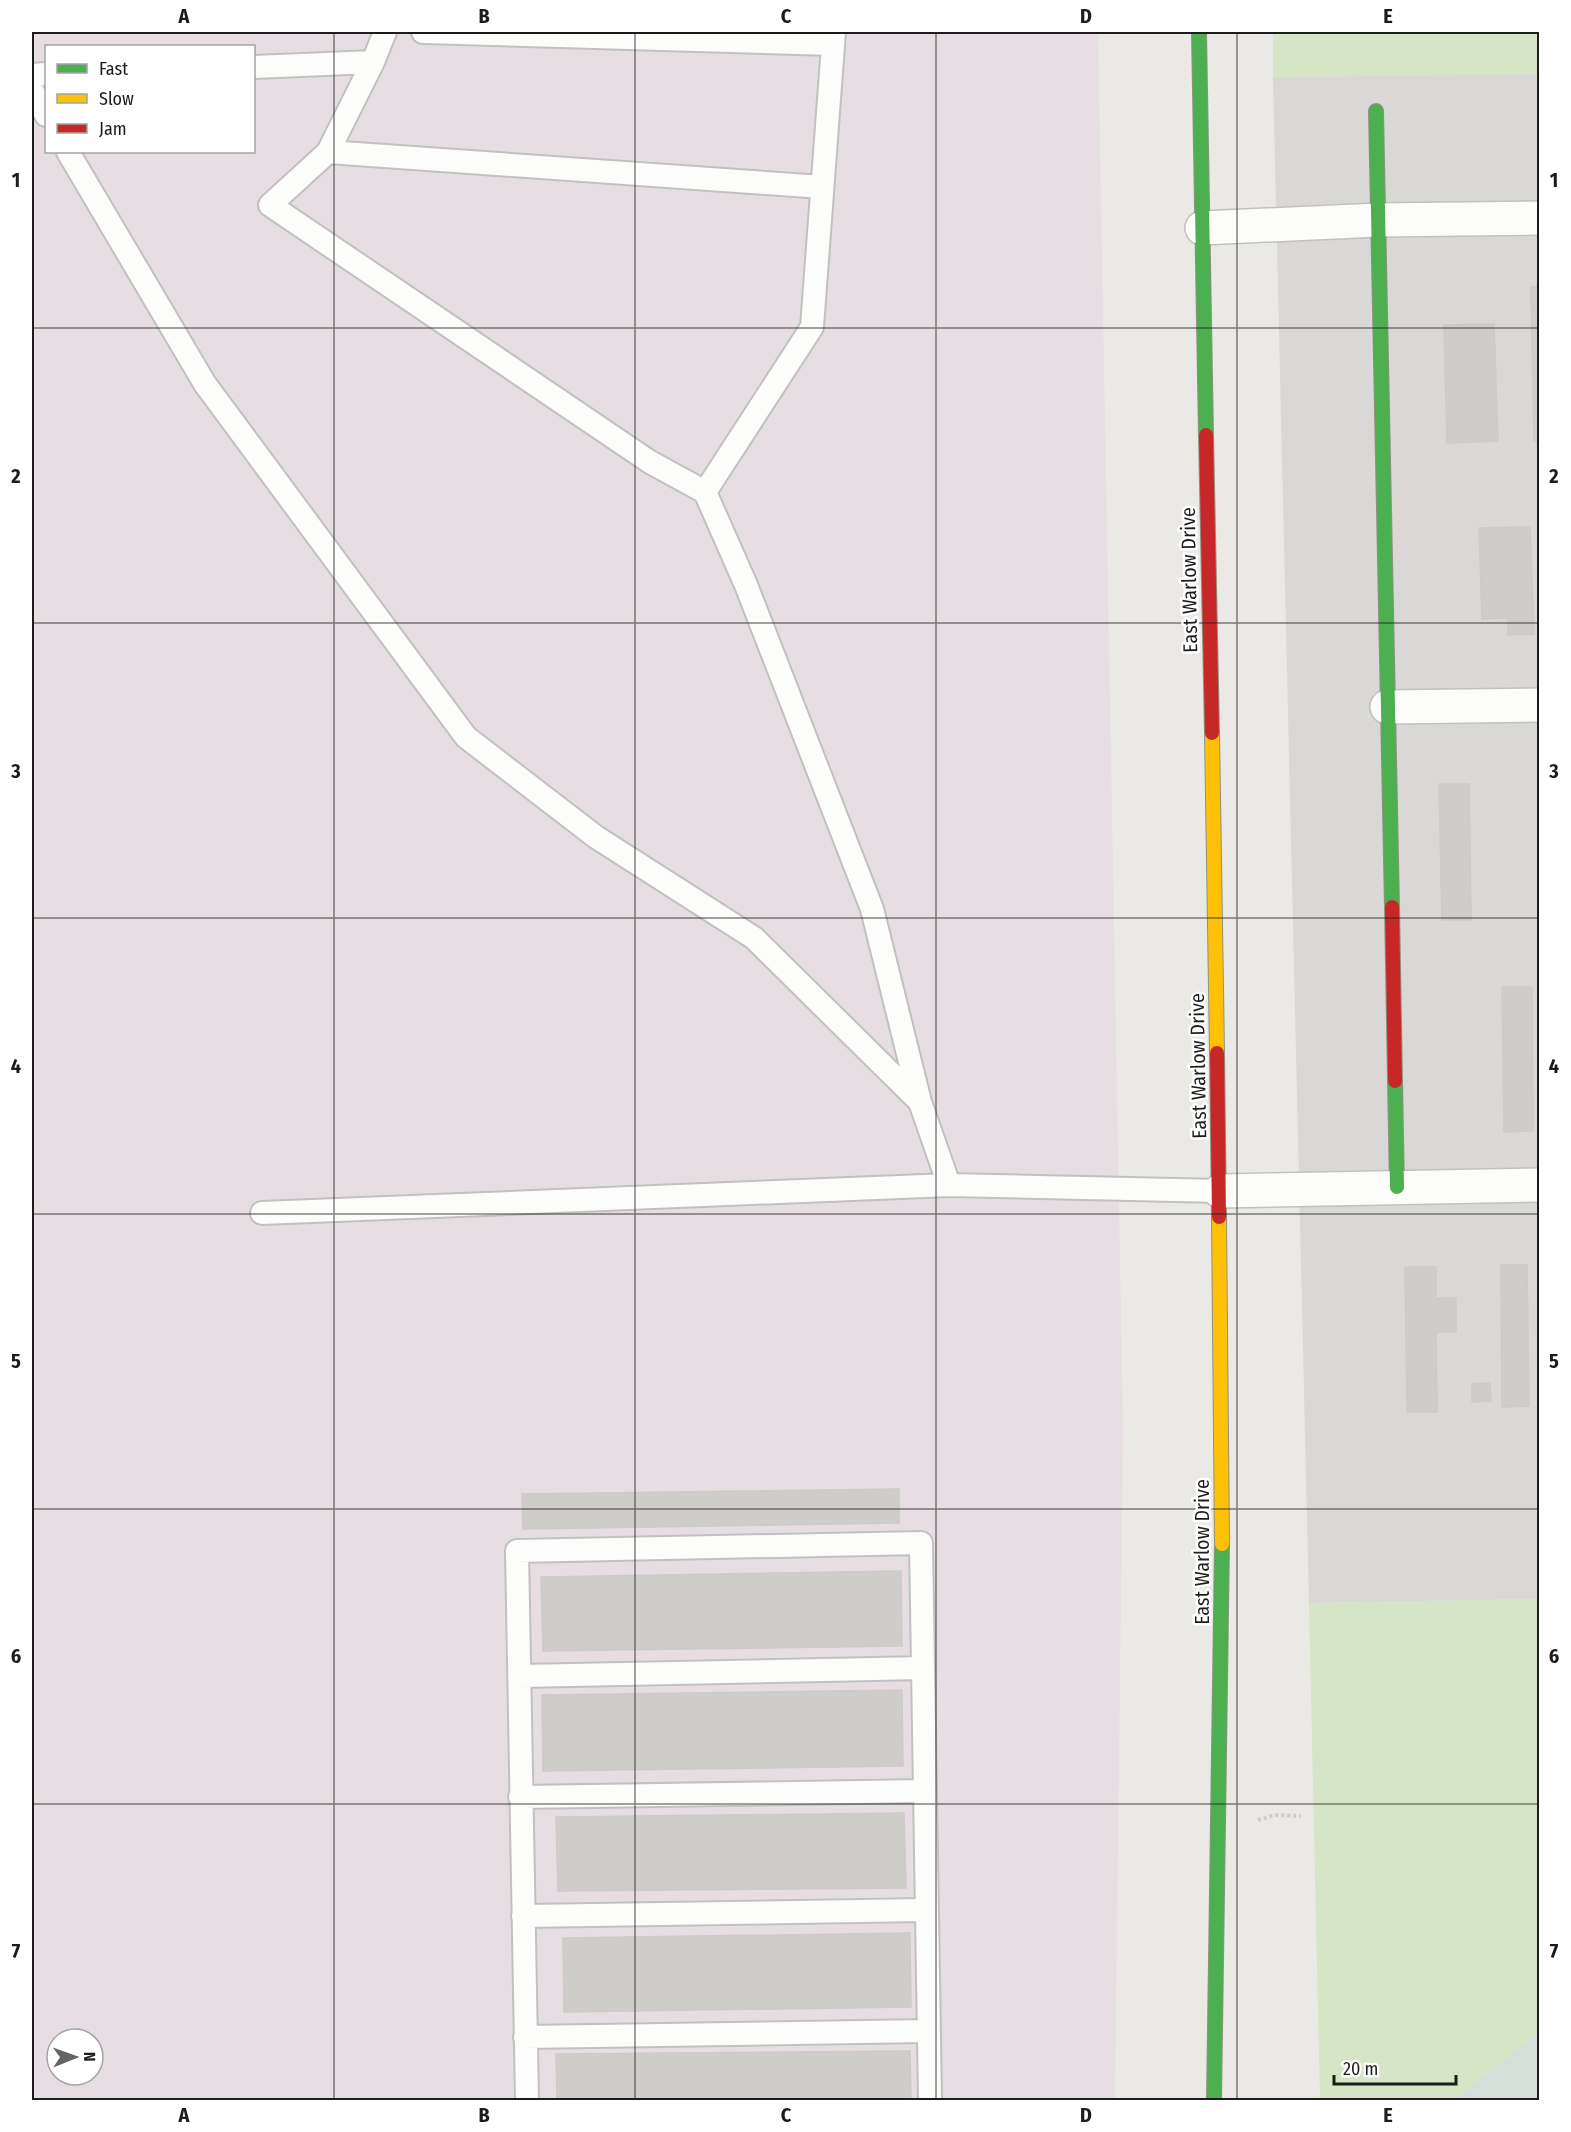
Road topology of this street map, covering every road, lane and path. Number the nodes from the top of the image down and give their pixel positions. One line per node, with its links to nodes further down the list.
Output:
1 (385, 32): 5 (lane)
2 (423, 32): 4 (lane)
3 (1199, 32): 15 (street, East Warlow Drive)
4 (833, 38): 12 (lane)
5 (373, 62): 6 (lane); 10 (lane)
6 (255, 67)
7 (32, 90): 9 (lane)
8 (1376, 111): 14 (street)
9 (45, 113)
10 (328, 152): 12 (lane); 16 (lane)
11 (69, 153): 19 (lane)
12 (822, 187): 16 (lane)
13 (1539, 218): 14 (street)
14 (1378, 220): 15 (street); 18 (street)
15 (1202, 228): 23 (street, East Warlow Drive)
16 (705, 492): 19 (lane)
17 (1539, 705): 18 (street)
18 (1387, 707): 22 (street)
19 (920, 1102): 20 (lane)
20 (950, 1185): 23 (lane); 24 (lane)
21 (1539, 1185): 22 (street)
22 (1397, 1187): 23 (street)
23 (1220, 1191): 35 (street, East Warlow Drive)
24 (261, 1213)
25 (923, 1668): 26 (lane); 26 (lane); 27 (lane)
26 (519, 1676): 28 (lane)
27 (924, 1791): 28 (lane); 29 (lane)
28 (520, 1797): 30 (lane)
29 (926, 1910): 30 (lane); 31 (lane)
30 (523, 1916): 32 (lane)
31 (928, 2031): 32 (lane); 34 (lane)
32 (525, 2037): 33 (lane)
33 (527, 2100)
34 (930, 2100)
35 (1214, 2100)

